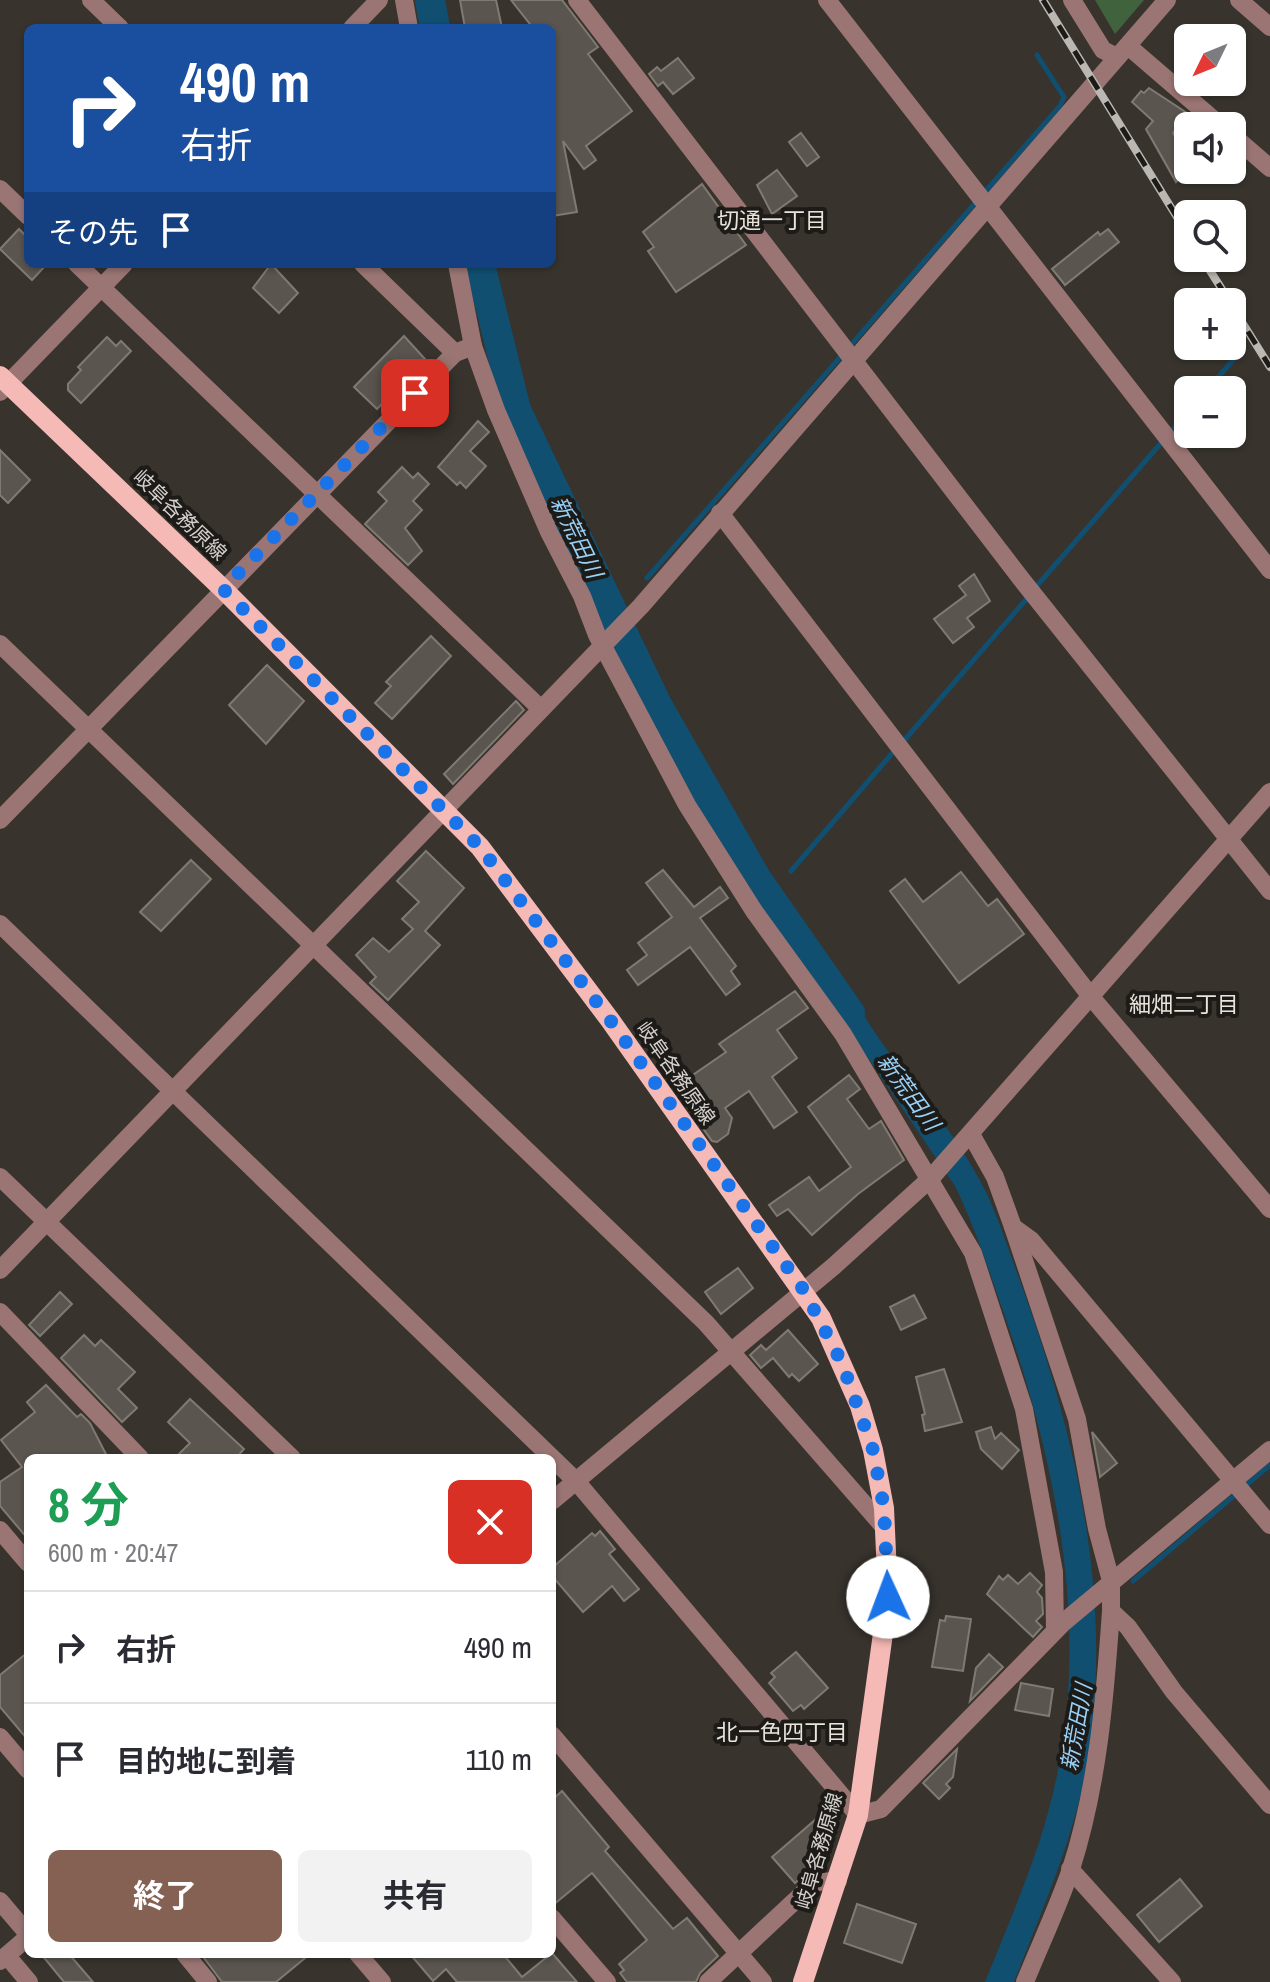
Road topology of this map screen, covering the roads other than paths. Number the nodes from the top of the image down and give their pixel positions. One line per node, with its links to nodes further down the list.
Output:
1 (91, 0): 9 (street)
2 (379, 0): 10 (street)
3 (404, 0): 11 (street)
4 (577, 0): 27 (street)
5 (827, 0): 18 (street)
6 (1072, 0): 13 (street)
7 (1167, 0): 13 (street)
8 (1239, 0): 12 (street)
9 (116, 24)
10 (356, 24)
11 (408, 24)
12 (1270, 27)
13 (1122, 51): 14 (street); 18 (street)
14 (1203, 112)
15 (1246, 147): 16 (street)
16 (1270, 168)
17 (0, 189): 19 (street)
18 (987, 206): 27 (street); 31 (street)
19 (24, 212)
20 (81, 268): 24 (street)
21 (120, 268): 24 (street)
22 (367, 268): 26 (street)
23 (458, 268): 25 (street)
24 (101, 287): 28 (street); 29 (street)
25 (473, 346): 26 (street); 33 (street)
26 (455, 353): 29 (street)
27 (853, 357): 30 (street); 40 (street)
28 (3, 384): 32 (main road, 岐阜各務原線)
29 (317, 494): 32 (street); 35 (street)
30 (720, 513): 33 (street); 44 (street)
31 (1270, 570)
32 (223, 589): 36 (street); 38 (main road, 岐阜各務原線)
33 (606, 643): 35 (street); 47 (street)
34 (0, 644): 36 (street)
35 (541, 709): 38 (street)
36 (88, 730): 39 (street); 43 (street)
37 (1270, 792): 40 (street)
38 (447, 810): 43 (street); 53 (main road, 岐阜各務原線)
39 (0, 820)
40 (1228, 841): 41 (street); 44 (street)
41 (1270, 891)
42 (0, 924): 45 (street)
43 (315, 946): 45 (street); 55 (street)
44 (1092, 998): 46 (street); 49 (street)
45 (174, 1092): 50 (street); 59 (street)
46 (969, 1139): 47 (street); 51 (street)
47 (934, 1175): 53 (street); 70 (street)
48 (0, 1177): 50 (street)
49 (1270, 1209)
50 (45, 1221): 52 (street); 58 (street)
51 (1013, 1227): 62 (street); 68 (street)
52 (0, 1270)
53 (803, 1289): 55 (street); 65 (main road, 岐阜各務原線)
54 (0, 1312): 57 (street)
55 (730, 1350): 61 (street); 65 (street)
56 (1270, 1450): 62 (street)
57 (136, 1454)
58 (288, 1454)
59 (548, 1454)
60 (556, 1462): 61 (street)
61 (576, 1481): 63 (street); 75 (street)
62 (1234, 1482): 64 (street); 68 (street)
63 (556, 1498)
64 (1270, 1525)
65 (885, 1528): 75 (main road, 岐阜各務原線)
66 (0, 1530): 67 (street)
67 (24, 1558)
68 (1104, 1586): 69 (street); 70 (street)
69 (1111, 1611): 74 (street); 76 (street)
70 (1059, 1626): 75 (street)
71 (0, 1737): 73 (street)
72 (556, 1740): 82 (street)
73 (24, 1765)
74 (1270, 1805)
75 (858, 1815): 77 (main road, 岐阜各務原線)
76 (1070, 1869): 93 (street); 94 (street)
77 (838, 1881): 82 (street); 92 (main road, 岐阜各務原線)
78 (0, 1901): 80 (street)
79 (556, 1923): 89 (street)
80 (24, 1931)
81 (24, 1940): 83 (street)
82 (740, 1956): 90 (street); 91 (street)
83 (3, 1958): 86 (street)
84 (188, 1958): 87 (street)
85 (361, 1958): 88 (street)
86 (29, 1982)
87 (208, 1982)
88 (382, 1982)
89 (607, 1982)
90 (708, 1982)
91 (763, 1982)
92 (803, 1982)
93 (1025, 1982)
94 (1172, 1982)

